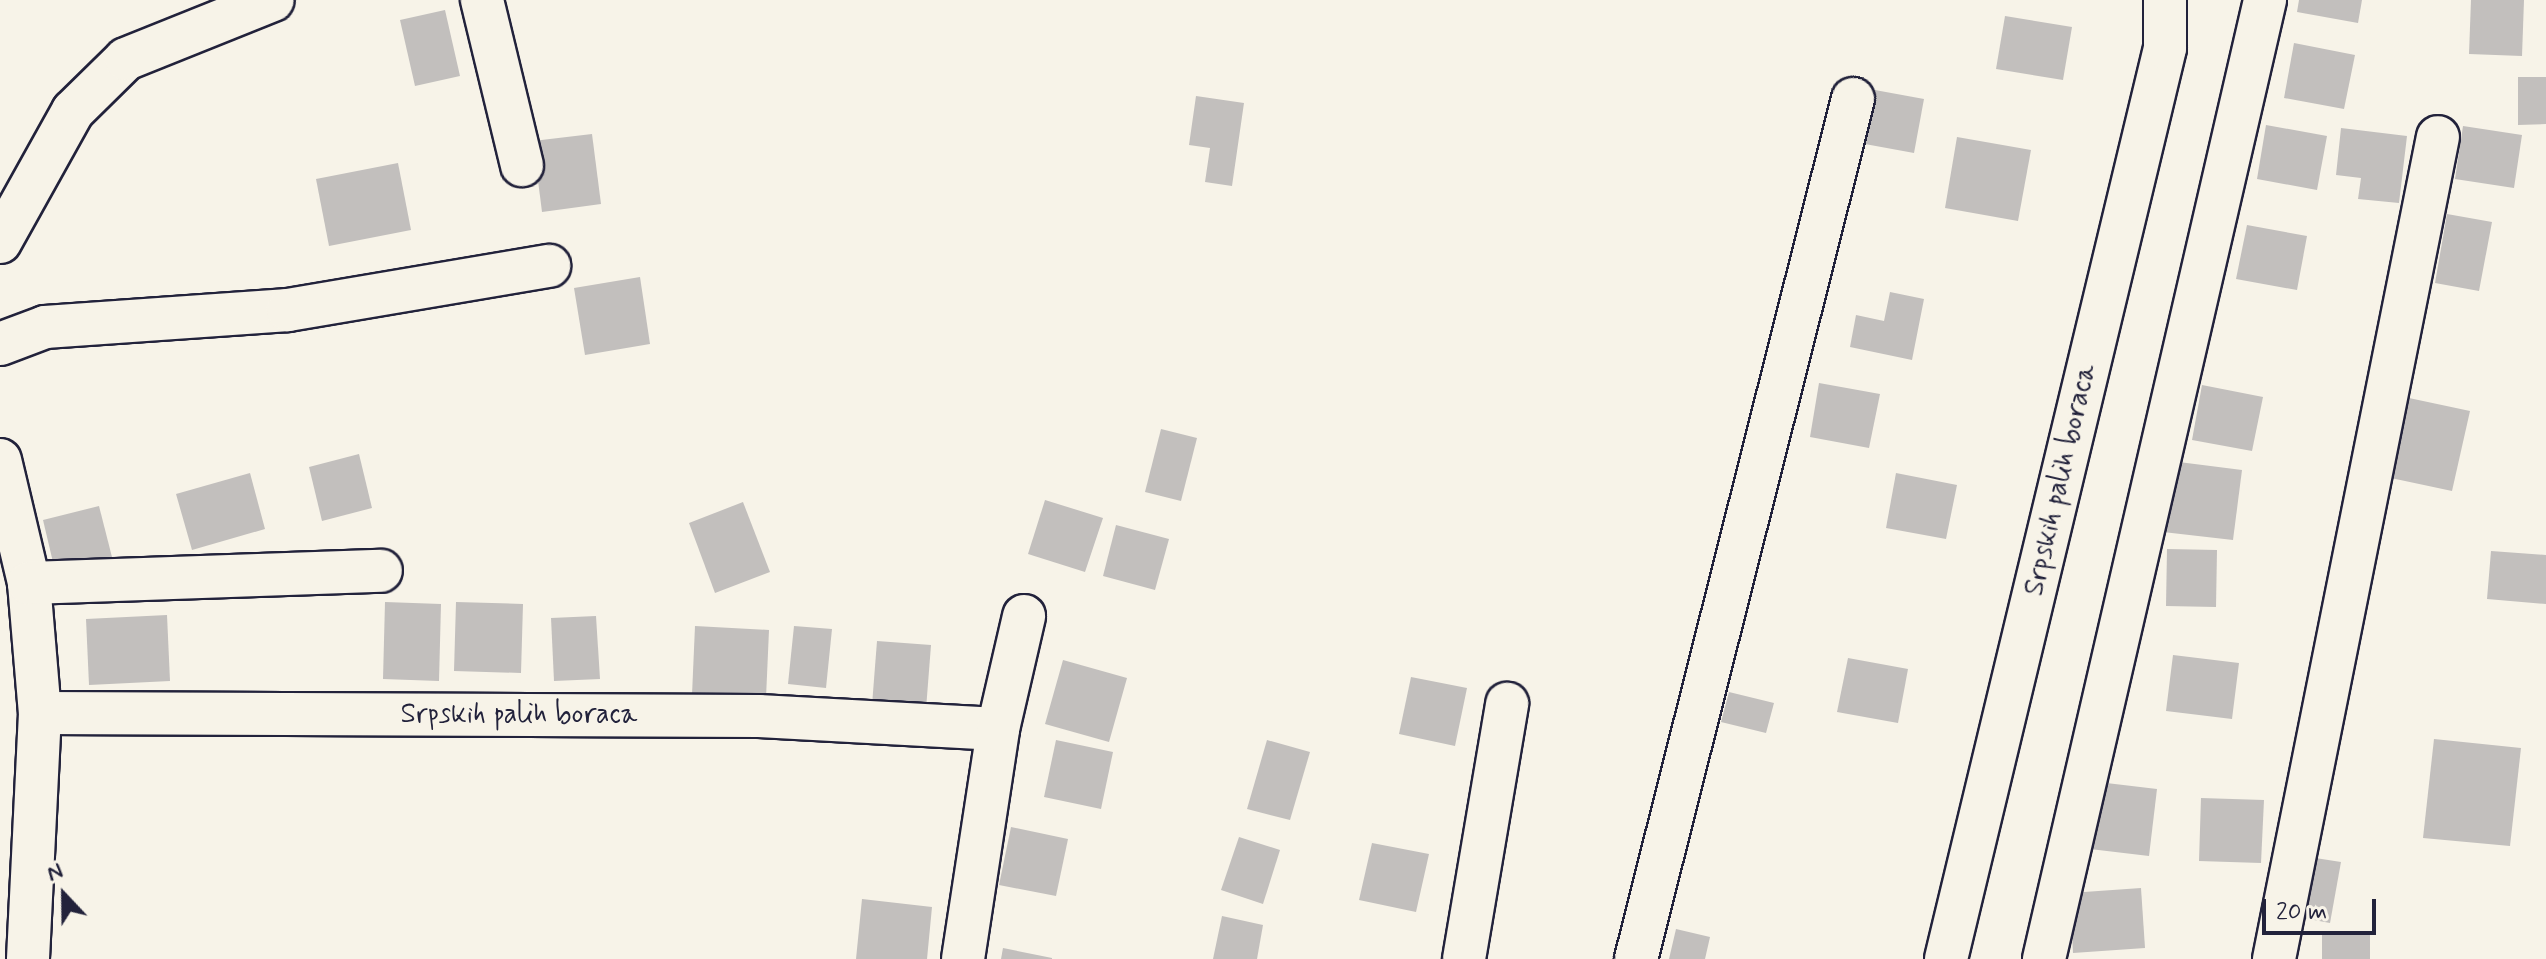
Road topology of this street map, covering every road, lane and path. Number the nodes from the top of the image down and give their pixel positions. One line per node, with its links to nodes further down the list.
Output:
1 (273, 0): 8 (street)
2 (482, 0): 7 (street)
3 (2165, 0): 22 (street, Srpskih palih boraca)
4 (2265, 0): 23 (street)
5 (1853, 99): 21 (street)
6 (2438, 137): 24 (street)
7 (522, 165)
8 (0, 242)
9 (549, 266): 10 (street)
10 (0, 344)
11 (0, 460): 13 (street)
12 (381, 571): 13 (street)
13 (29, 583): 16 (street)
14 (1024, 616): 17 (street)
15 (1507, 704): 20 (street)
16 (40, 713): 17 (street, Srpskih palih boraca); 18 (street)
17 (998, 729): 19 (street)
18 (28, 959)
19 (963, 959)
20 (1464, 959)
21 (1636, 959)
22 (1946, 959)
23 (2044, 959)
24 (2274, 959)

